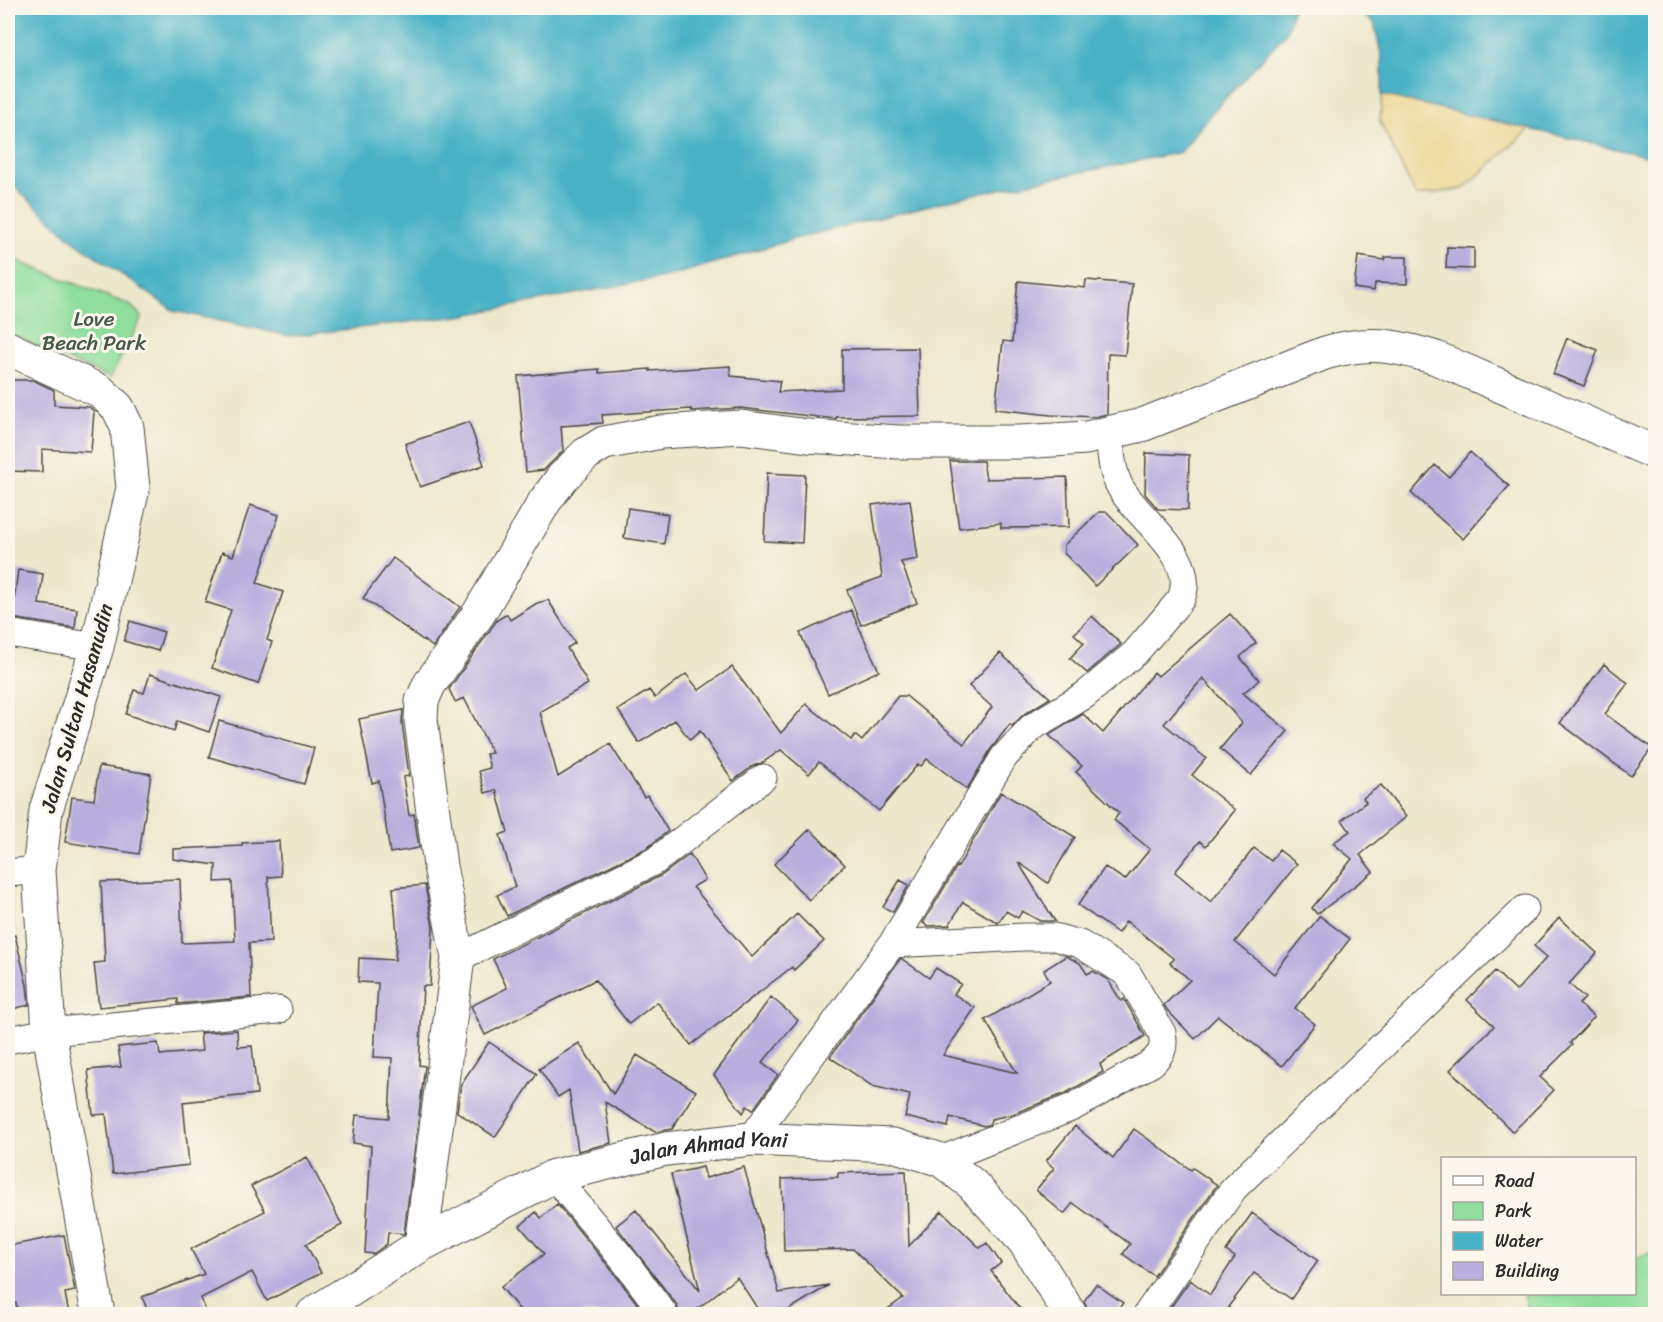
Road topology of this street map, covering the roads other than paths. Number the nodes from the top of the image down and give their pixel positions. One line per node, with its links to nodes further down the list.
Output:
1 (8, 348): 5 (street, Jalan Sultan Hasanudin)
2 (1109, 434): 3 (street); 9 (street); 10 (street)
3 (1656, 453)
4 (8, 633): 5 (street)
5 (97, 646): 7 (street, Jalan Sultan Hasanudin)
6 (763, 778): 10 (street)
7 (23, 872): 12 (street, Jalan Sultan Hasanudin)
8 (1525, 909): 22 (street)
9 (892, 944): 14 (street); 15 (street)
10 (458, 958): 17 (street)
11 (278, 1010): 12 (street)
12 (50, 1032): 13 (street); 18 (street, Jalan Sultan Hasanudin)
13 (8, 1040)
14 (751, 1139): 15 (street, Jalan Ahmad Yani); 16 (street, Jalan Ahmad Yani)
15 (941, 1160): 21 (street, Jalan Ahmad Yani)
16 (555, 1176): 17 (street, Jalan Ahmad Yani); 20 (street)
17 (421, 1245): 19 (street, Jalan Ahmad Yani)
18 (98, 1314)
19 (312, 1314)
20 (664, 1314)
21 (1070, 1314)
22 (1147, 1314)

